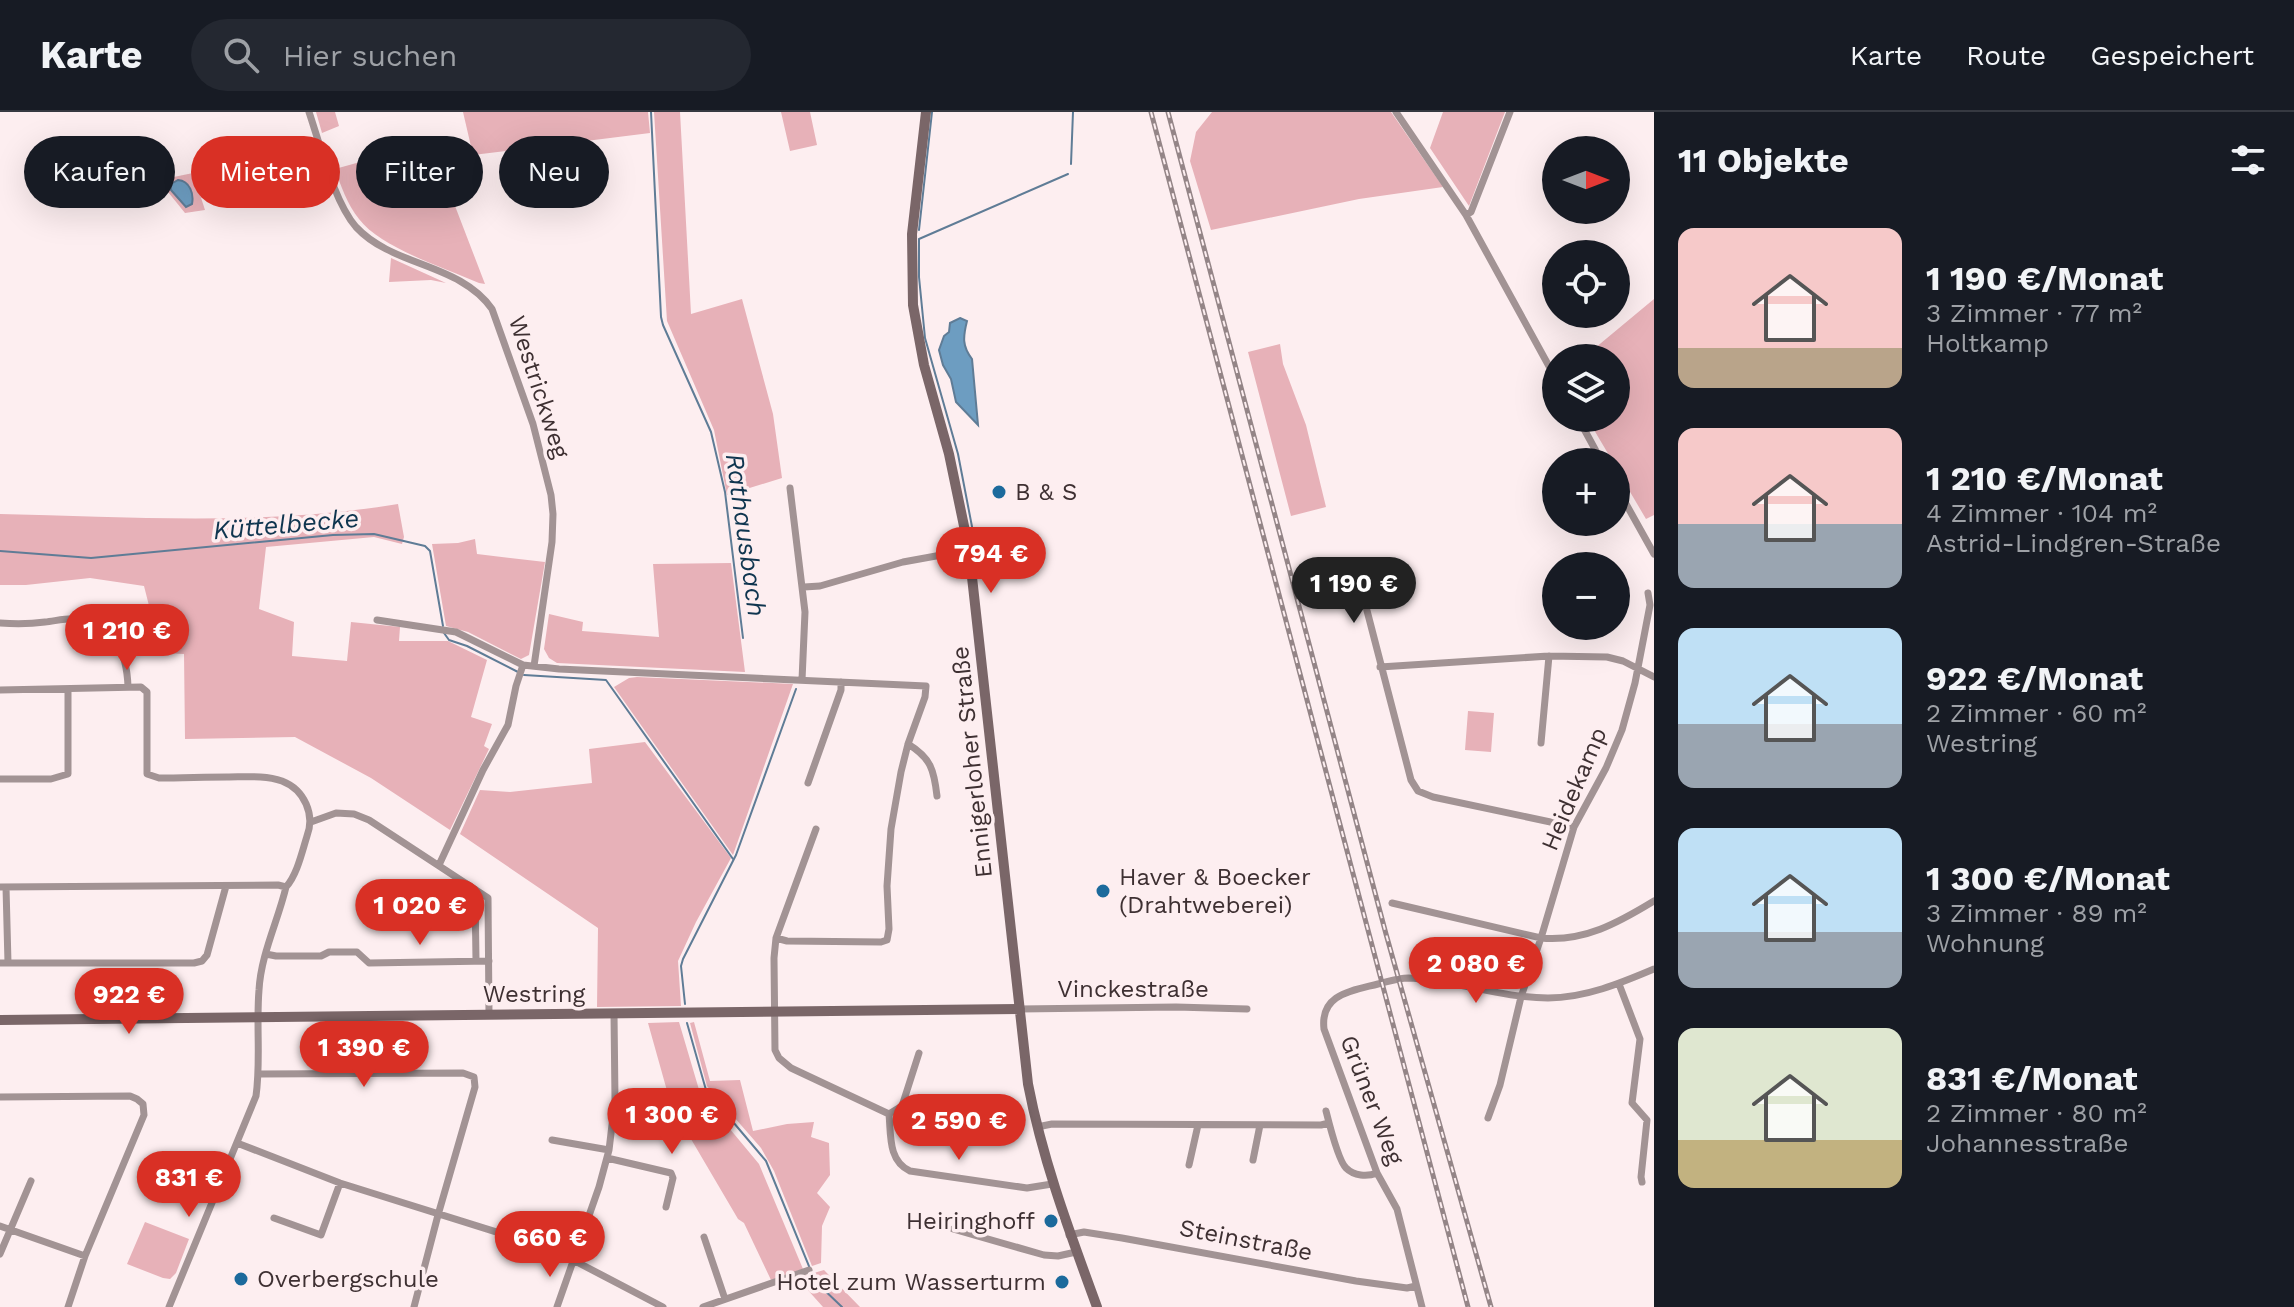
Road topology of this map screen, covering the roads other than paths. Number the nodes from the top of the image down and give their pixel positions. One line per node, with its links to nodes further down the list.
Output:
1 (309, 112): 18 (street, Westrickweg)
2 (926, 112): 9 (main road, Ennigerloher Straße)
3 (1396, 112): 5 (street)
4 (1510, 112): 5 (street)
5 (1466, 215): 6 (street)
6 (1542, 353)
7 (790, 488): 12 (street)
8 (1630, 511): 10 (street)
9 (969, 550): 12 (street); 51 (main road, Ennigerloher Straße)
10 (1654, 554)
11 (1358, 576): 19 (street)
12 (804, 587): 22 (street)
13 (1648, 593): 20 (street, Heidekamp)
14 (377, 620): 17 (street)
15 (0, 623): 24 (street)
16 (1549, 656): 19 (street); 20 (street); 27 (street)
17 (523, 665): 18 (street); 35 (street)
18 (534, 666): 22 (street)
19 (1380, 667): 33 (street)
20 (1638, 668): 21 (street); 33 (street, Heidekamp)
21 (1654, 677)
22 (802, 680): 23 (street)
23 (841, 682): 28 (street); 30 (street)
24 (128, 687): 25 (street); 32 (street)
25 (68, 689): 26 (street); 29 (street)
26 (0, 690)
27 (1541, 743)
28 (908, 744): 31 (street); 42 (street)
29 (0, 779)
30 (808, 783)
31 (937, 796)
32 (311, 822): 35 (street); 38 (street)
33 (1574, 827): 43 (street, Heidekamp)
34 (816, 829): 42 (street)
35 (439, 865): 39 (street)
36 (226, 886): 37 (street); 38 (street); 47 (street)
37 (3, 887): 47 (street)
38 (286, 887): 44 (street)
39 (475, 890): 45 (street); 46 (street)
40 (1654, 901): 43 (street)
41 (1392, 903): 43 (street)
42 (776, 938): 53 (street)
43 (1541, 938): 50 (street, Heidekamp)
44 (266, 954): 45 (street); 56 (street)
45 (476, 961): 46 (street)
46 (489, 961): 55 (street)
47 (4, 963)
48 (1654, 969): 49 (street)
49 (1619, 984): 50 (street); 75 (street)
50 (1521, 997): 63 (street, Heidekamp); 73 (street, Grüner Weg)
51 (1020, 1009): 52 (street, Vinckestraße); 53 (main road, Westring); 67 (main road, Ennigerloher Straße)
52 (1247, 1009)
53 (775, 1012): 54 (main road, Westring); 62 (street)
54 (614, 1013): 55 (main road, Westring); 70 (street)
55 (489, 1014): 56 (main road, Westring)
56 (257, 1017): 57 (main road, Westring); 59 (street)
57 (0, 1020)
58 (919, 1053): 62 (street)
59 (259, 1074): 69 (street); 79 (street)
60 (0, 1097): 88 (street)
61 (1326, 1111): 64 (street)
62 (889, 1114): 77 (street)
63 (1488, 1118)
64 (1329, 1123): 66 (street); 73 (street)
65 (1198, 1125): 66 (street); 67 (street); 72 (street)
66 (1260, 1125): 71 (street)
67 (1037, 1127): 77 (main road, Ennigerloher Straße)
68 (552, 1140): 70 (street)
69 (237, 1143): 76 (street); 94 (street)
70 (608, 1154): 78 (street); 89 (street)
71 (1253, 1160)
72 (1189, 1165)
73 (1377, 1173): 91 (street, Grüner Weg)
74 (31, 1181): 82 (street)
75 (1642, 1182)
76 (340, 1183): 79 (street); 80 (street)
77 (1052, 1184): 84 (main road, Ennigerloher Straße)
78 (666, 1207)
79 (438, 1215): 89 (street); 95 (street)
80 (274, 1218)
81 (0, 1226): 82 (street)
82 (9, 1229): 87 (street); 88 (street)
83 (953, 1229): 86 (street)
84 (1069, 1235): 86 (main road, Ennigerloher Straße); 91 (street, Steinstraße)
85 (704, 1237): 92 (street)
86 (1076, 1252): 99 (main road, Ennigerloher Straße)
87 (0, 1254)
88 (85, 1256): 93 (street)
89 (573, 1260): 96 (street); 97 (street)
90 (809, 1270): 92 (street)
91 (1416, 1286): 100 (street, Grüner Weg)
92 (725, 1299): 98 (street)
93 (68, 1307)
94 (169, 1307)
95 (414, 1307)
96 (557, 1307)
97 (663, 1307)
98 (703, 1307)
99 (1097, 1307)
100 (1422, 1307)

